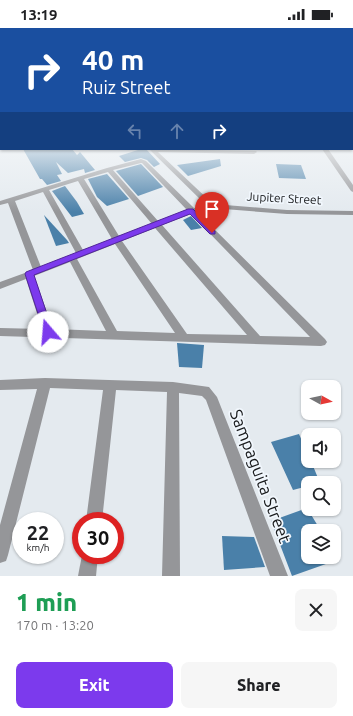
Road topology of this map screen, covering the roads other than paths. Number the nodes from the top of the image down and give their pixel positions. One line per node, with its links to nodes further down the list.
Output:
1 (164, 161): 9 (street)
2 (333, 161): 6 (street)
3 (109, 169): 4 (street); 10 (street); 12 (street)
4 (80, 178): 5 (street); 13 (street)
5 (45, 189): 7 (street); 14 (street)
6 (353, 190)
7 (11, 200): 8 (street); 15 (street)
8 (0, 203)
9 (211, 206): 10 (street, Jupiter Street); 11 (street, Jupiter Street)
10 (191, 211): 12 (street, Jupiter Street); 21 (street)
11 (353, 213)
12 (158, 224): 13 (street, Jupiter Street); 21 (street)
13 (117, 240): 14 (street, Jupiter Street); 20 (street)
14 (77, 256): 15 (street, Jupiter Street); 19 (street)
15 (34, 272): 16 (street, Jupiter Street); 18 (street)
16 (0, 286)
17 (0, 332): 18 (street)
18 (48, 332): 19 (street)
19 (113, 335): 20 (street)
20 (183, 337): 21 (street)
21 (257, 340)
22 (45, 383): 23 (street); 24 (street); 27 (street)
23 (0, 385)
24 (110, 385): 25 (street); 26 (street)
25 (173, 387): 30 (street); 31 (street, Sampaguita Street)
26 (95, 512)
27 (0, 555)
28 (89, 564): 29 (street)
29 (88, 576)
30 (171, 576)
31 (279, 576)

